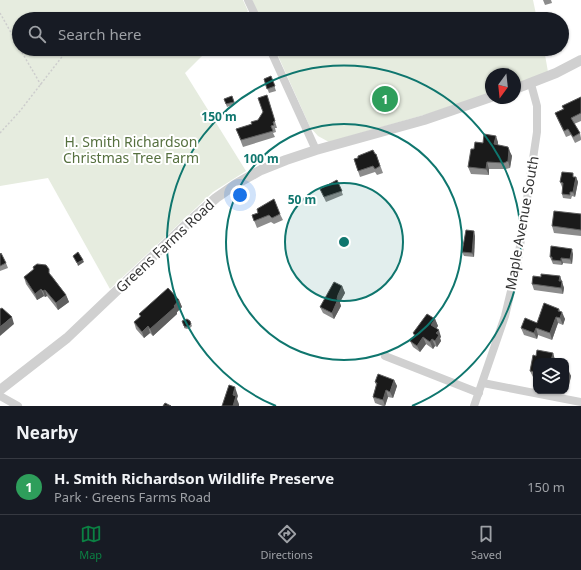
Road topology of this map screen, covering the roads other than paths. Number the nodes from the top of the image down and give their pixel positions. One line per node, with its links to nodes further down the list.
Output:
1 (248, 0): 2 (street)
2 (253, 12)
3 (273, 56): 8 (street)
4 (581, 60): 5 (street)
5 (532, 84): 6 (street); 10 (street, Maple Avenue South)
6 (521, 87)
7 (485, 99): 8 (street, Greens Farms Road)
8 (316, 150): 11 (street, Greens Farms Road)
9 (385, 356): 12 (street)
10 (483, 383): 12 (street, Maple Avenue South); 14 (street)
11 (0, 390)
12 (479, 393): 16 (street, Maple Avenue South)
13 (0, 396): 15 (street)
14 (581, 402)
15 (18, 406)
16 (474, 406)

